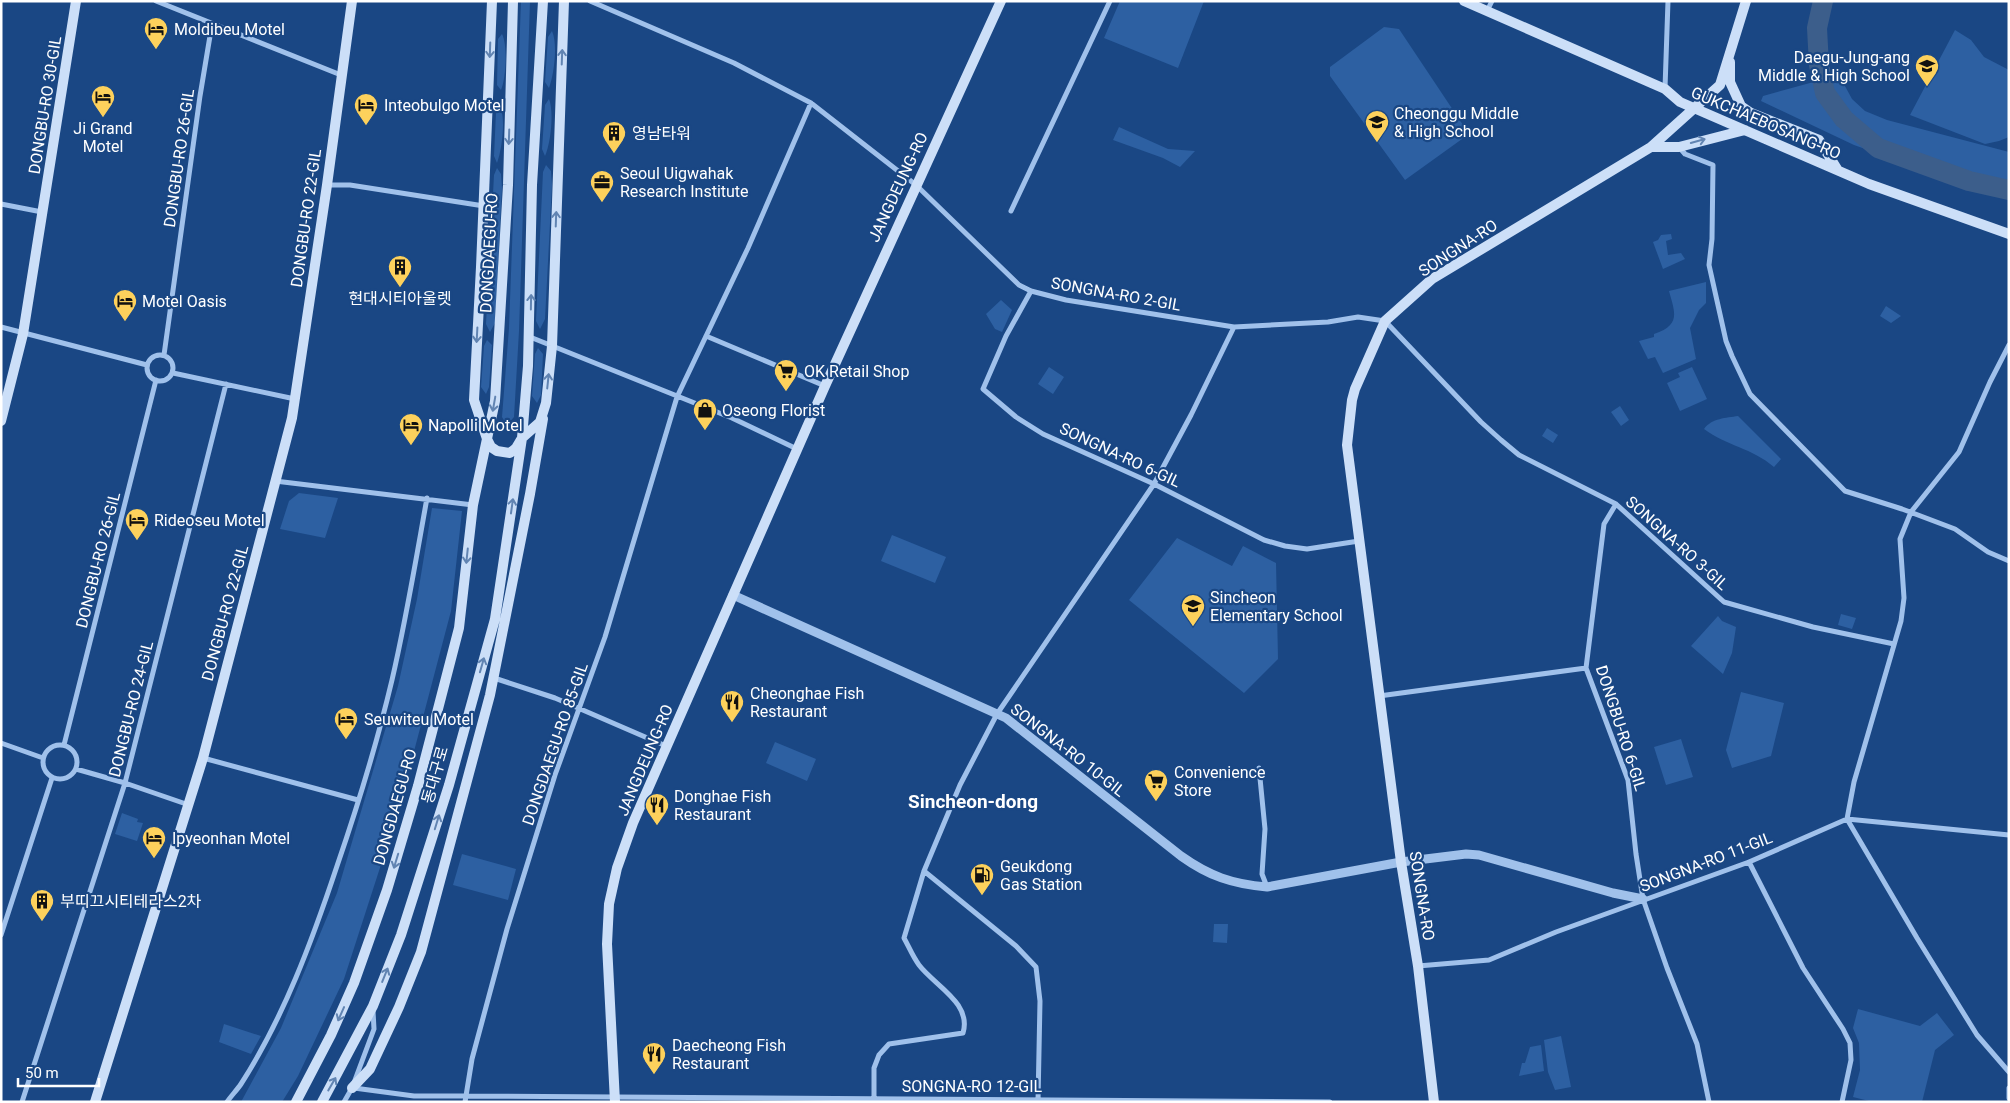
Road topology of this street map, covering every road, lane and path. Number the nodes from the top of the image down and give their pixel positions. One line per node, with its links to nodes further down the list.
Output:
1 (76, 1): 30 (main road, DONGBU-RO 30-GIL)
2 (156, 1): 15 (street)
3 (352, 1): 17 (main road, DONGBU-RO 22-GIL)
4 (492, 1): 28 (main road, one-way to 28)
5 (513, 1): 52 (main road, DONGDAEGU-RO, one-way to 52)
6 (543, 1): 38 (main road, one-way to 6)
7 (564, 1): 40 (main road, one-way to 7)
8 (590, 1): 19 (street, SONGNA-RO 2-GIL)
9 (1001, 1): 25 (main road, JANGDEUNG-RO)
10 (1110, 1): 29 (street)
11 (1464, 1): 14 (main road, GUKCHAEBOSANG-RO)
12 (1668, 1): 18 (street)
13 (1746, 1): 16 (main road, SONGNA-RO)
14 (1490, 6): 18 (main road, GUKCHAEBOSANG-RO)
15 (212, 24): 17 (street); 41 (street, DONGBU-RO 26-GIL)
16 (1730, 52): 20 (main road, SONGNA-RO); 24 (main road)
17 (341, 75): 26 (main road, DONGBU-RO 22-GIL)
18 (1665, 89): 20 (main road, GUKCHAEBOSANG-RO)
19 (811, 103): 25 (street, SONGNA-RO 2-GIL); 37 (street)
20 (1693, 108): 21 (main road, GUKCHAEBOSANG-RO); 22 (main road, SONGNA-RO)
21 (1746, 130): 23 (main road, one-way to 21); 24 (main road, GUKCHAEBOSANG-RO)
22 (1651, 147): 23 (main road); 33 (main road, SONGNA-RO)
23 (1679, 147): 59 (street)
24 (1838, 170): 31 (main road, GUKCHAEBOSANG-RO)
25 (916, 184): 32 (street, SONGNA-RO 2-GIL); 46 (main road, JANGDEUNG-RO)
26 (327, 185): 28 (street); 48 (main road, DONGBU-RO 22-GIL)
27 (1, 204): 30 (street)
28 (484, 206): 52 (main road, one-way to 52)
29 (1011, 211)
30 (43, 212): 36 (main road, DONGBU-RO 30-GIL)
31 (2009, 234)
32 (1031, 291): 35 (street, SONGNA-RO 2-GIL); 55 (street, SONGNA-RO 6-GIL)
33 (1385, 321): 35 (street, SONGNA-RO 2-GIL); 57 (street, SONGNA-RO 3-GIL); 60 (main road, SONGNA-RO)
34 (1, 327): 36 (street)
35 (1234, 327): 55 (street)
36 (23, 334): 42 (street); 50 (main road, DONGBU-RO 30-GIL)
37 (706, 336): 46 (street); 47 (street, DONGDAEGU-RO 85-GIL)
38 (530, 337): 40 (street); 51 (main road)
39 (2009, 345): 59 (street)
40 (552, 346): 47 (street); 49 (main road, one-way to 40)
41 (164, 355): 42 (street); 43 (street)
42 (147, 365): 44 (street)
43 (173, 373): 44 (street); 45 (street)
44 (156, 380): 70 (street, DONGBU-RO 26-GIL)
45 (226, 384): 48 (street); 77 (street, DONGBU-RO 24-GIL)
46 (825, 386): 53 (main road, JANGDEUNG-RO)
47 (677, 397): 53 (street); 67 (street, DONGDAEGU-RO 85-GIL)
48 (295, 399): 54 (main road, DONGBU-RO 22-GIL)
49 (546, 403): 51 (main road); 65 (main road)
50 (1, 421)
51 (522, 438): 52 (main road); 89 (main road, 동대구로, one-way to 51)
52 (487, 439): 58 (main road, DONGDAEGU-RO)
53 (797, 450): 62 (main road, JANGDEUNG-RO)
54 (275, 481): 56 (street); 73 (main road, DONGBU-RO 22-GIL)
55 (1154, 484): 60 (street, SONGNA-RO 6-GIL); 68 (street)
56 (427, 498): 58 (street); 78 (street)
57 (1616, 504): 63 (street, SONGNA-RO 3-GIL); 64 (street, DONGBU-RO 6-GIL)
58 (473, 505): 101 (main road, DONGDAEGU-RO, one-way to 101)
59 (1911, 512): 61 (street); 63 (street)
60 (1358, 541): 66 (main road, SONGNA-RO)
61 (2009, 561)
62 (733, 595): 68 (street, SONGNA-RO 10-GIL); 71 (main road, JANGDEUNG-RO)
63 (1894, 644): 80 (street)
64 (1586, 668): 66 (street); 86 (street, DONGBU-RO 6-GIL)
65 (494, 678): 67 (street); 91 (main road)
66 (1378, 696): 82 (main road, SONGNA-RO)
67 (579, 708): 71 (street); 94 (street, DONGDAEGU-RO 85-GIL)
68 (997, 714): 84 (street); 85 (street, SONGNA-RO 10-GIL)
69 (1, 743): 72 (street)
70 (64, 745): 72 (street); 75 (street)
71 (667, 747): 95 (main road, JANGDEUNG-RO)
72 (43, 758): 76 (street)
73 (203, 758): 78 (street); 79 (main road, DONGBU-RO 22-GIL)
74 (1259, 768): 85 (street)
75 (76, 769): 76 (street); 77 (street)
76 (52, 778): 87 (street)
77 (125, 783): 79 (street); 98 (street, DONGBU-RO 24-GIL)
78 (358, 800): 100 (street)
79 (189, 804): 99 (main road, DONGBU-RO 22-GIL)
80 (1847, 818): 81 (street); 83 (street, SONGNA-RO 11-GIL); 90 (street)
81 (2009, 835)
82 (1401, 862): 85 (street, SONGNA-RO 10-GIL); 86 (street, SONGNA-RO 10-GIL); 88 (main road, SONGNA-RO)
83 (1749, 862): 86 (street, SONGNA-RO 11-GIL); 107 (street)
84 (924, 871): 96 (street); 97 (street)
85 (1266, 886)
86 (1643, 900): 88 (street, SONGNA-RO 11-GIL); 106 (street, DONGBU-RO 6-GIL)
87 (1, 935)
88 (1418, 966): 105 (main road, SONGNA-RO)
89 (373, 1006): 91 (street); 102 (main road, 동대구로, one-way to 89)
90 (2009, 1072)
91 (352, 1088): 94 (street, SONGNA-RO 12-GIL); 103 (street)
92 (2009, 1088): 93 (street)
93 (2009, 1098)
94 (466, 1099): 95 (street, SONGNA-RO 12-GIL)
95 (614, 1099): 96 (street, SONGNA-RO 12-GIL)
96 (874, 1099): 97 (street, SONGNA-RO 12-GIL)
97 (1038, 1100): 104 (street, SONGNA-RO 12-GIL)
98 (22, 1102)
99 (95, 1102)
100 (227, 1102)
101 (296, 1102)
102 (322, 1102)
103 (344, 1102)
104 (1330, 1102)
105 (1434, 1102)
106 (1710, 1102)
107 (1842, 1102)

